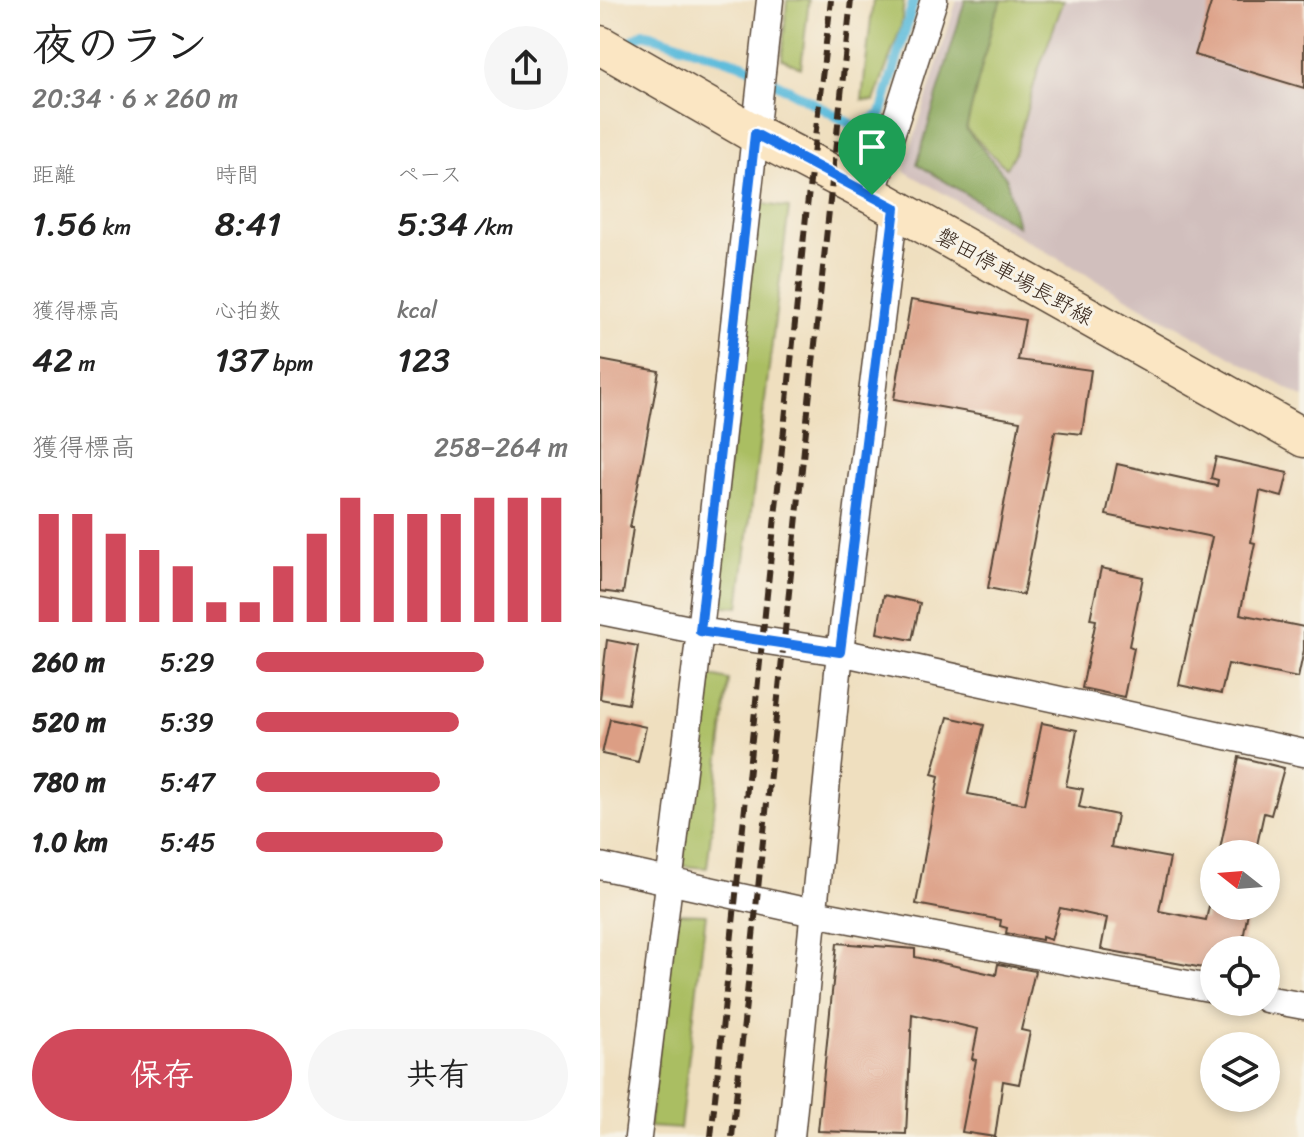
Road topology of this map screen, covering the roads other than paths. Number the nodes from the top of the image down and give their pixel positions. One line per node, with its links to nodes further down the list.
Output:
1 (770, 0): 4 (street)
2 (934, 0): 5 (street)
3 (600, 45): 4 (main road, 磐田停車場長野線)
4 (755, 134): 5 (main road, 磐田停車場長野線); 8 (street)
5 (884, 202): 6 (main road, 磐田停車場長野線); 9 (street)
6 (1304, 438)
7 (600, 611): 8 (street)
8 (700, 631): 9 (street); 12 (street)
9 (840, 652): 10 (street); 13 (street)
10 (1304, 753)
11 (600, 866): 12 (street)
12 (670, 880): 13 (street); 17 (street)
13 (814, 913): 14 (street); 18 (street)
14 (1200, 986)
15 (1280, 1002): 16 (street)
16 (1304, 1006)
17 (638, 1137)
18 (791, 1137)

